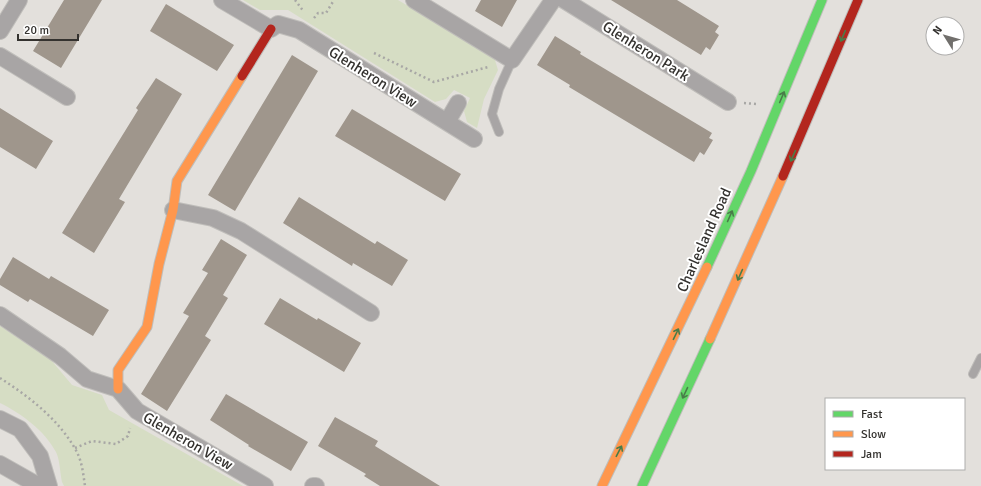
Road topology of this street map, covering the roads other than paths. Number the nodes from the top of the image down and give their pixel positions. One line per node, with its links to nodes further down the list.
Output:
1 (19, 0): 9 (street)
2 (222, 0): 8 (street)
3 (414, 0): 11 (street)
4 (554, 0): 11 (street)
5 (564, 0): 13 (street, Glenheron Park)
6 (822, 0): 29 (main road, Charlesland Road, one-way to 6)
7 (858, 0): 30 (main road, one-way to 30)
8 (270, 29): 15 (street, Glenheron View); 18 (main road)
9 (0, 31)
10 (0, 56): 12 (street)
11 (512, 60): 16 (lane)
12 (67, 97)
13 (728, 102)
14 (458, 103): 15 (street)
15 (447, 122): 17 (street, Glenheron View)
16 (499, 132)
17 (474, 139)
18 (173, 210): 19 (street); 23 (main road)
19 (371, 313)
20 (0, 315): 23 (street, Glenheron View)
21 (981, 358): 22 (lane)
22 (973, 374)
23 (118, 389): 28 (street, Glenheron View)
24 (0, 419): 27 (street)
25 (0, 464): 26 (street)
26 (39, 486)
27 (49, 486)
28 (265, 486)
29 (602, 486)
30 (642, 486)

